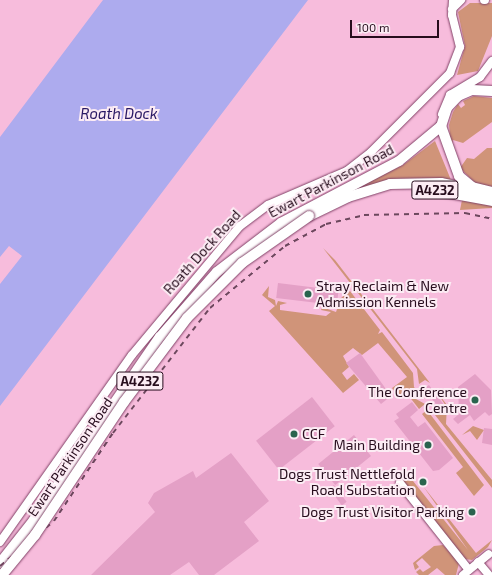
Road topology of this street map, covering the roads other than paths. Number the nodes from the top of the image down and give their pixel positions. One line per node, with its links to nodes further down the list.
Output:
1 (453, 0): 3 (street, Roath Dock Road)
2 (461, 0): 3 (street)
3 (452, 9): 13 (street, Roath Dock Road)
4 (492, 61): 6 (street)
5 (492, 92): 6 (main road, Ewart Parkinson Road)
6 (442, 123): 8 (main road); 11 (main road, Ewart Parkinson Road / A4232)
7 (376, 188): 8 (main road, Ewart Parkinson Road / A4232); 10 (main road, A4232); 11 (main road, Ewart Parkinson Road / A4232)
8 (481, 192): 9 (main road, Ewart Parkinson Road)
9 (492, 192)
10 (492, 202)
11 (307, 212): 16 (main road, Ewart Parkinson Road / A4232); 18 (main road, Ewart Parkinson Road / A4232, bridge)
12 (400, 483): 17 (street)
13 (0, 542)
14 (489, 554): 15 (street)
15 (478, 562): 17 (street); 19 (street)
16 (0, 563)
17 (466, 572)
18 (2, 575)
19 (489, 575)

